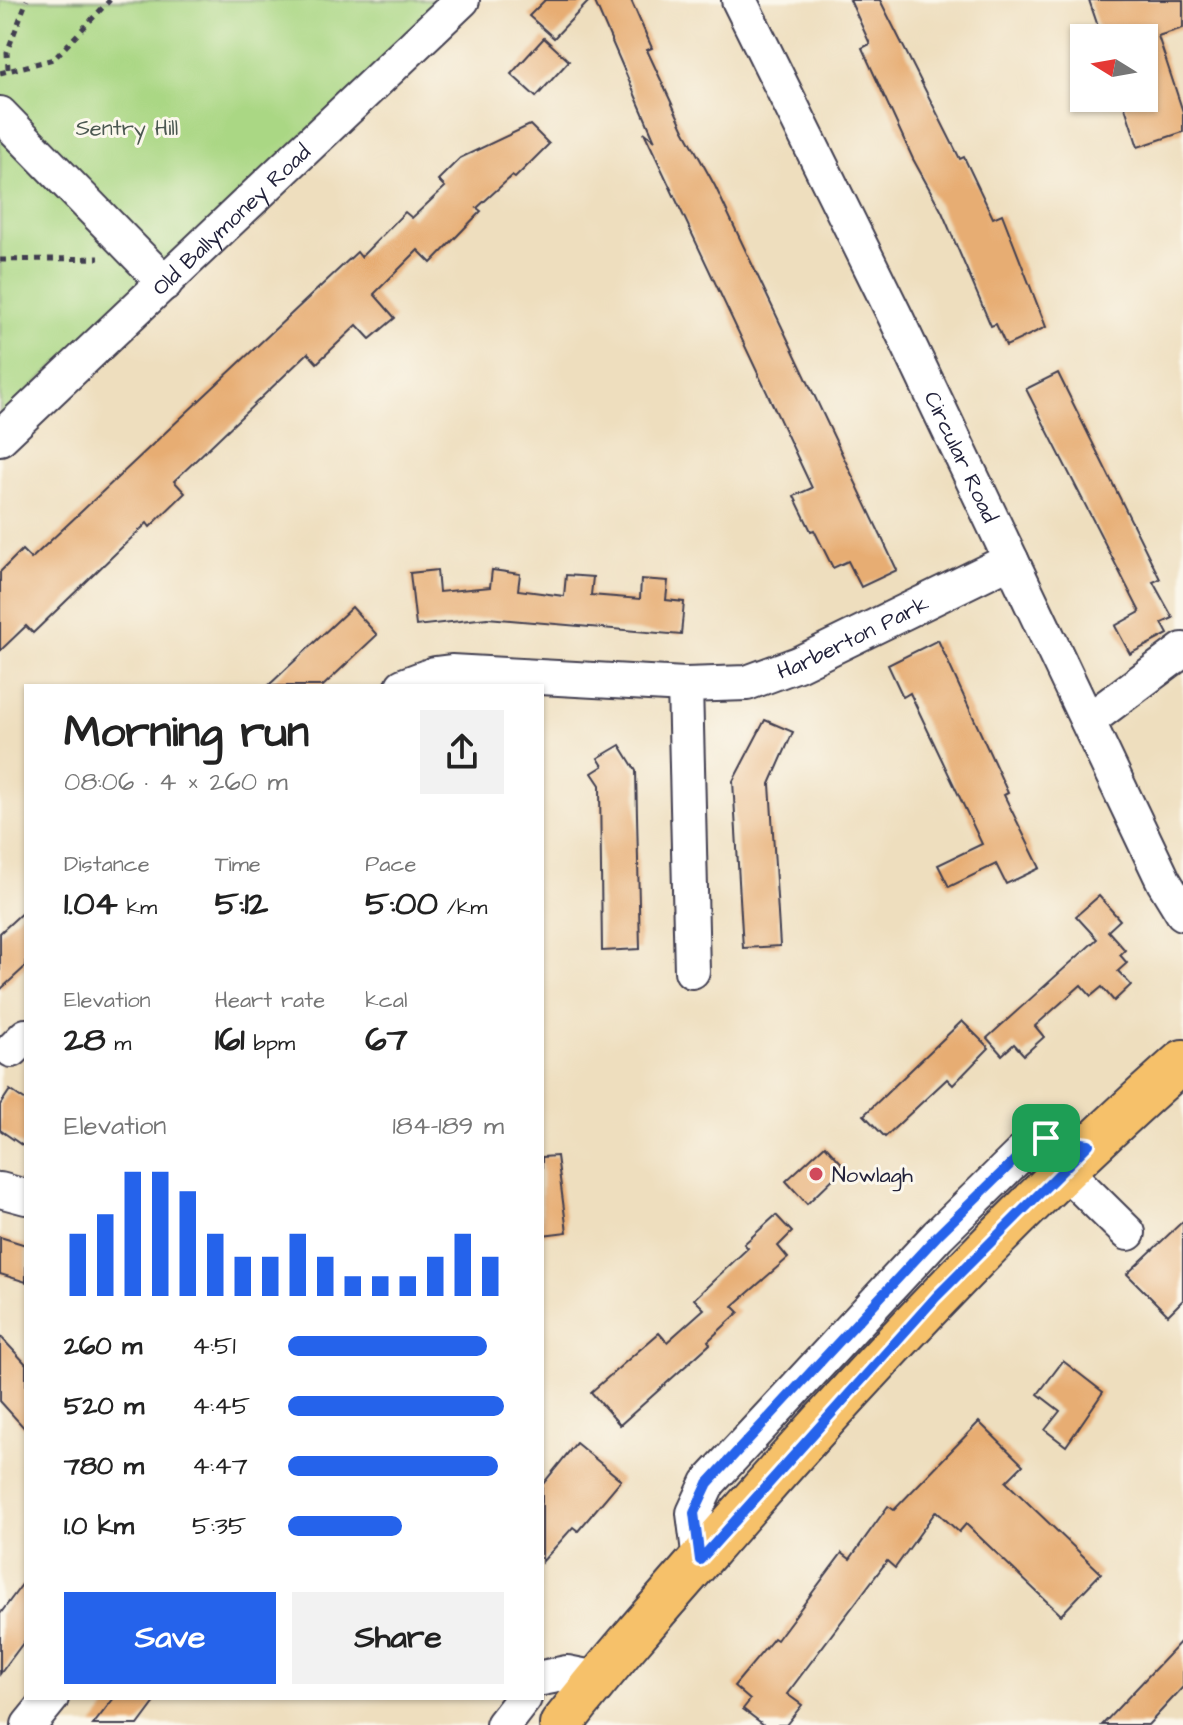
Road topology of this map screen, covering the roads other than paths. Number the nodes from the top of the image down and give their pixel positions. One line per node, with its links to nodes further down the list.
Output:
1 (462, 0): 4 (street, Old Ballymoney Road)
2 (739, 0): 6 (street, Circular Road)
3 (0, 114): 4 (street)
4 (165, 283): 5 (street, Old Ballymoney Road)
5 (0, 438)
6 (1011, 560): 9 (street, Harberton Park); 10 (street, Circular Road)
7 (1183, 650): 10 (street)
8 (408, 684): 9 (street, Harberton Park)
9 (685, 685): 12 (street)
10 (1088, 721): 11 (street, Circular Road)
11 (1183, 913)
12 (692, 971)
13 (1183, 1061): 14 (main road)
14 (1077, 1157): 17 (street); 19 (main road)
15 (0, 1190): 16 (street)
16 (24, 1196)
17 (1128, 1233)
18 (544, 1678): 19 (street)
19 (597, 1679): 24 (main road)
20 (49, 1700): 22 (street)
21 (522, 1700): 23 (street)
22 (29, 1725)
23 (503, 1725)
24 (561, 1725)

